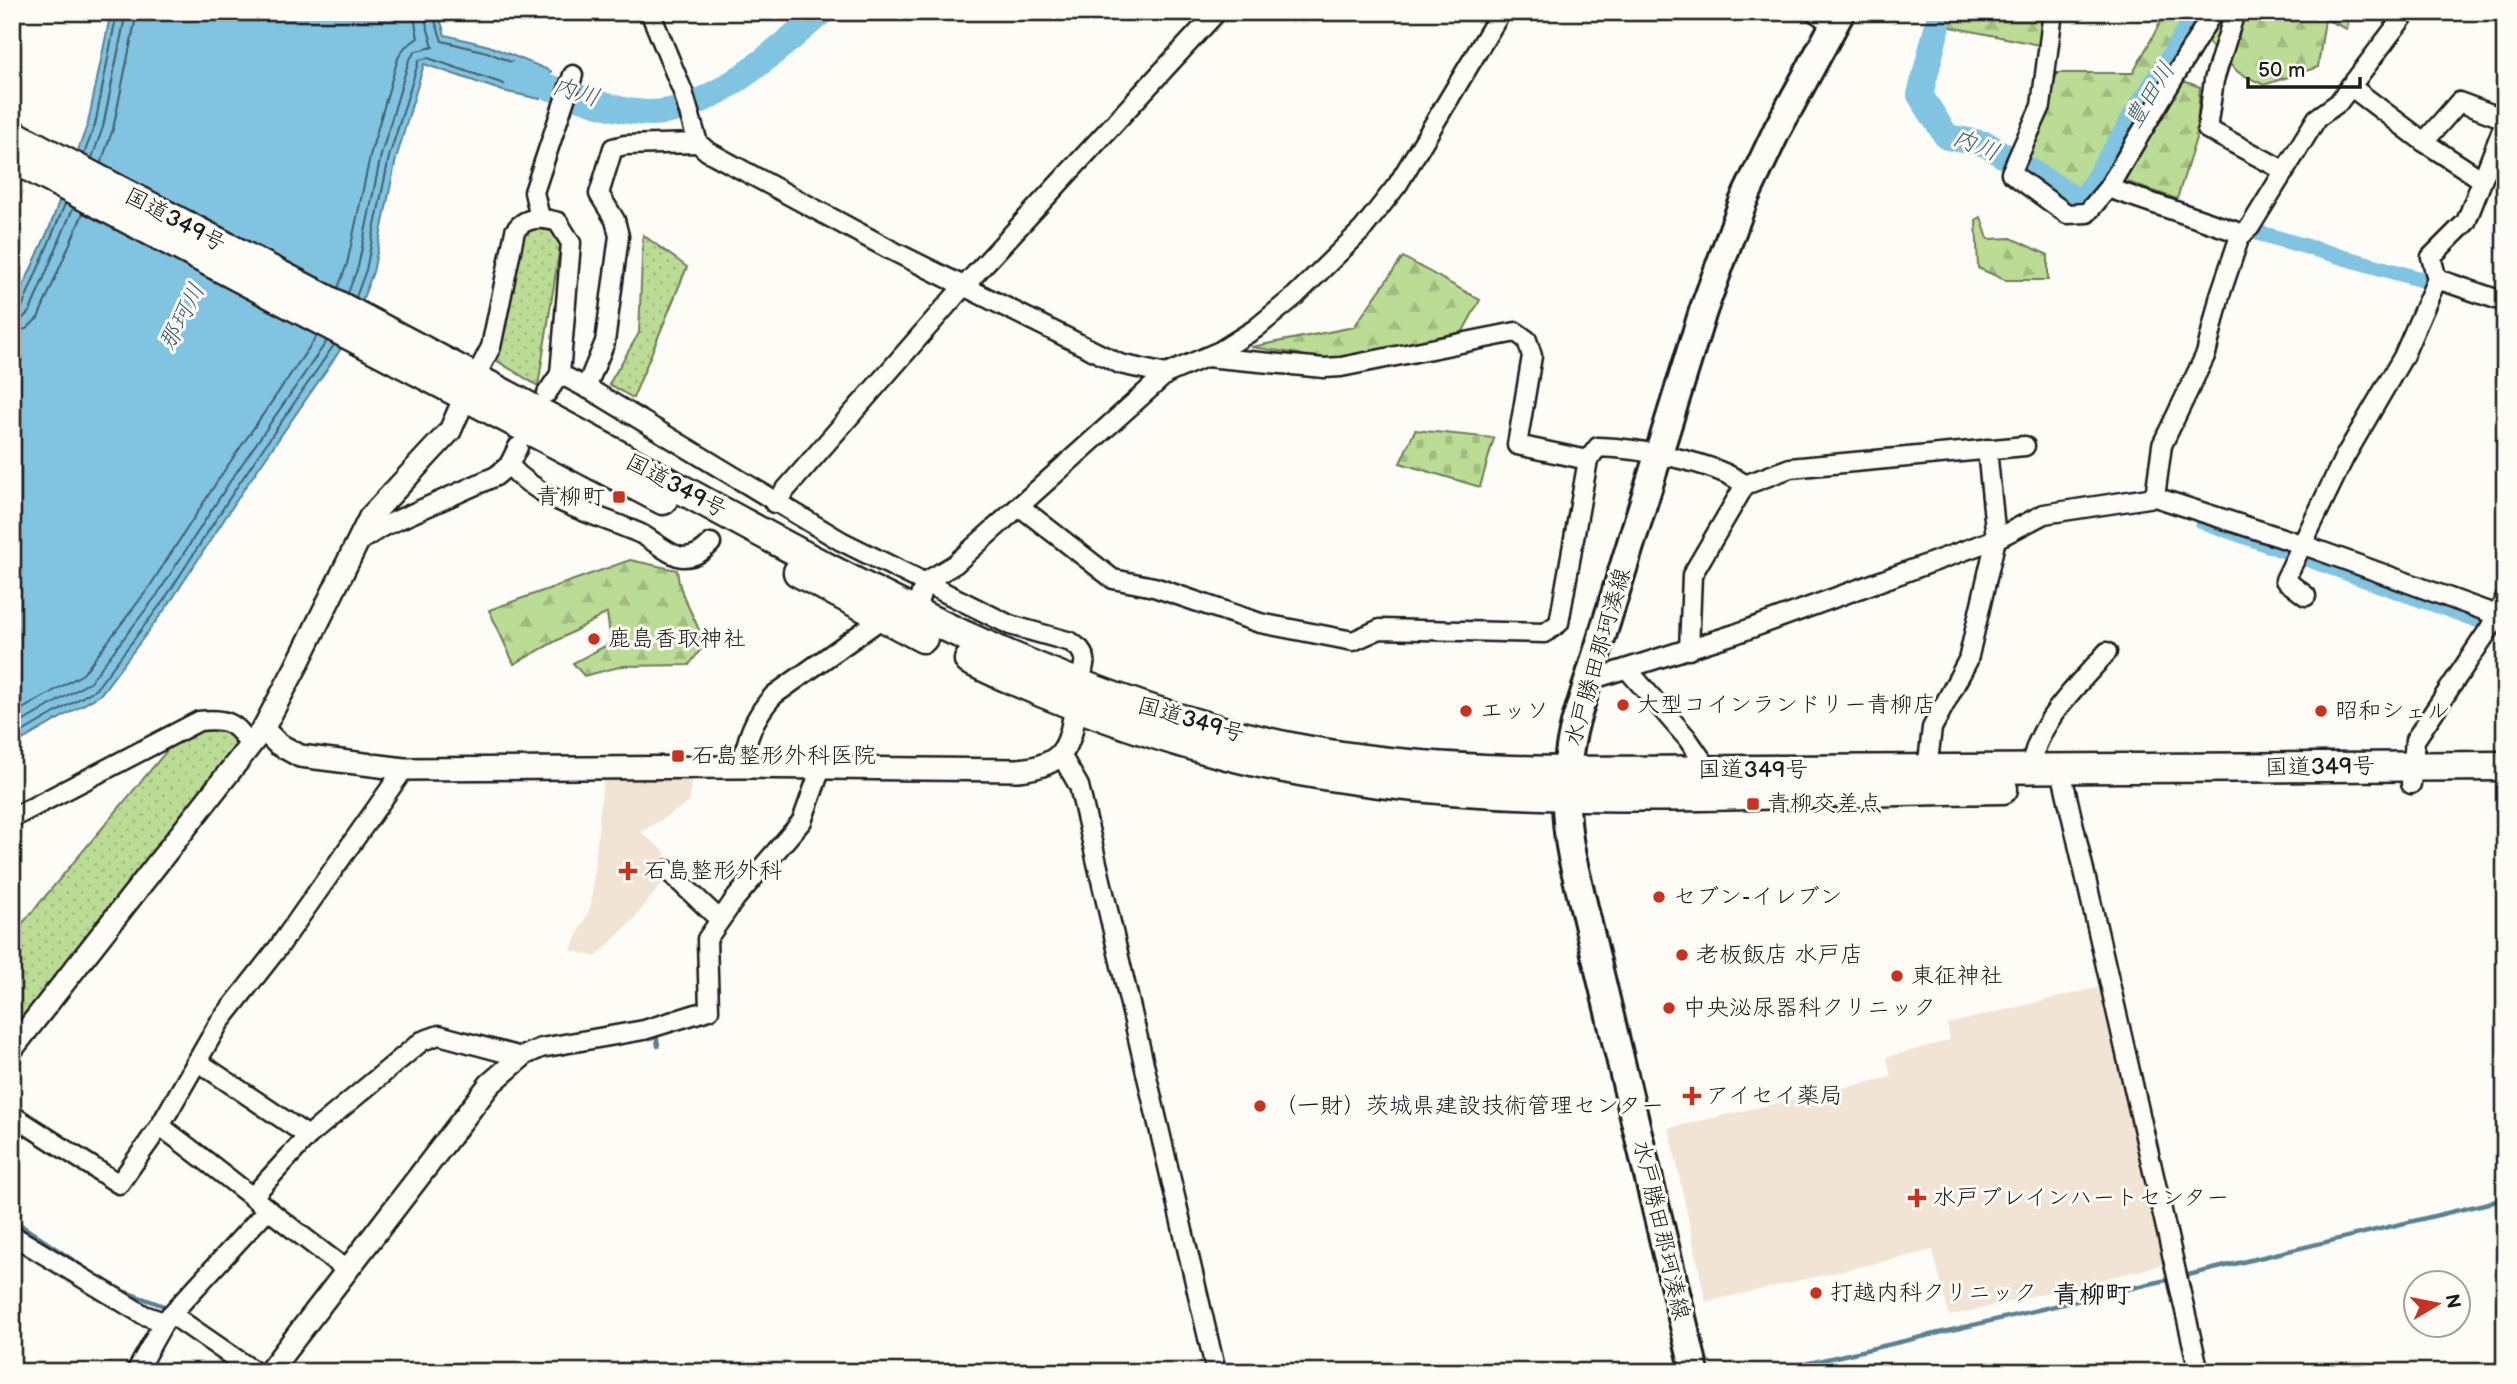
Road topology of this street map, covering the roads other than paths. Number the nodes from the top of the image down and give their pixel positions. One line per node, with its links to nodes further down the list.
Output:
1 (650, 12): 14 (street)
2 (1217, 12): 22 (street)
3 (1501, 12): 24 (street)
4 (2053, 12): 18 (street)
5 (2213, 12): 18 (street)
6 (2235, 12): 16 (street)
7 (2407, 12): 10 (street)
8 (1830, 16): 34 (main road, 水戸勝田那珂湊線)
9 (573, 75): 19 (street)
10 (2350, 86): 13 (street); 16 (street)
11 (2505, 121): 13 (street); 17 (street)
12 (12, 134): 25 (highway, 国道349号)
13 (2424, 142): 17 (street)
14 (698, 143): 22 (street); 29 (street)
15 (12, 158): 25 (highway, 国道349号)
16 (2285, 171): 20 (street)
17 (2481, 179): 21 (street)
18 (2108, 188): 20 (street)
19 (540, 218): 26 (street); 28 (street)
20 (2243, 234): 38 (street)
21 (2437, 278): 23 (street); 44 (street)
22 (964, 287): 27 (street); 39 (street)
23 (2505, 302)
24 (1204, 357): 27 (street); 35 (street)
25 (440, 371): 28 (highway, 国道349号)
26 (560, 374): 29 (street); 30 (street)
27 (1166, 374): 40 (street)
28 (470, 387): 42 (street); 48 (highway, 国道349号); 50 (highway, 国道349号)
29 (586, 388): 39 (street)
30 (547, 393)
31 (2025, 446): 33 (street)
32 (518, 447): 36 (street)
33 (1986, 449): 37 (street); 41 (street)
34 (1659, 455): 35 (street); 37 (street); 54 (main road, 水戸勝田那珂湊線)
35 (1588, 460): 40 (street)
36 (509, 465): 42 (street); 43 (street)
37 (1745, 485): 51 (street)
38 (2155, 497): 41 (street); 44 (street)
39 (774, 503): 45 (street)
40 (1019, 506): 45 (street)
41 (1996, 539): 51 (street); 67 (street)
42 (358, 542): 56 (street)
43 (711, 543)
44 (2299, 552): 46 (street); 49 (street)
45 (925, 582): 48 (street); 55 (street)
46 (2306, 596)
47 (2505, 599): 49 (street)
48 (914, 614): 55 (highway, 国道349号)
49 (2500, 617): 65 (street)
50 (881, 619): 55 (highway, 国道349号); 60 (street)
51 (1689, 650): 53 (street)
52 (2107, 652): 64 (street)
53 (1628, 670): 54 (street); 63 (street)
54 (1587, 681): 68 (main road, 水戸勝田那珂湊線)
55 (1078, 696): 58 (street); 68 (highway, 国道349号)
56 (262, 729): 57 (street); 62 (street)
57 (249, 746): 70 (street); 73 (street)
58 (1061, 755): 61 (street); 87 (street)
59 (2505, 766): 65 (highway, 国道349号)
60 (742, 767): 61 (street); 62 (street)
61 (821, 768): 72 (street)
62 (404, 769): 75 (street)
63 (1709, 770): 67 (highway, 国道349号); 68 (highway, 国道349号)
64 (2030, 770): 66 (highway, 国道349号); 67 (highway, 国道349号)
65 (2411, 775): 66 (highway, 国道349号); 69 (highway, 国道349号)
66 (2064, 779): 67 (highway, 国道349号); 89 (street)
67 (1926, 780): 68 (highway, 国道349号)
68 (1567, 782): 88 (main road, 水戸勝田那珂湊線)
69 (2505, 785)
70 (12, 818)
71 (667, 870): 72 (street)
72 (720, 920): 74 (street)
73 (12, 1049)
74 (521, 1057): 78 (street); 82 (street)
75 (197, 1060): 77 (street); 78 (street)
76 (12, 1115): 77 (street)
77 (160, 1126): 79 (street)
78 (308, 1136): 79 (street)
79 (253, 1195): 80 (street)
80 (266, 1211): 82 (street); 83 (street)
81 (12, 1235): 83 (street)
82 (347, 1270): 86 (street)
83 (168, 1318): 84 (street); 85 (street)
84 (136, 1372)
85 (255, 1372)
86 (269, 1372)
87 (1216, 1372)
88 (1695, 1372)
89 (2199, 1372)

